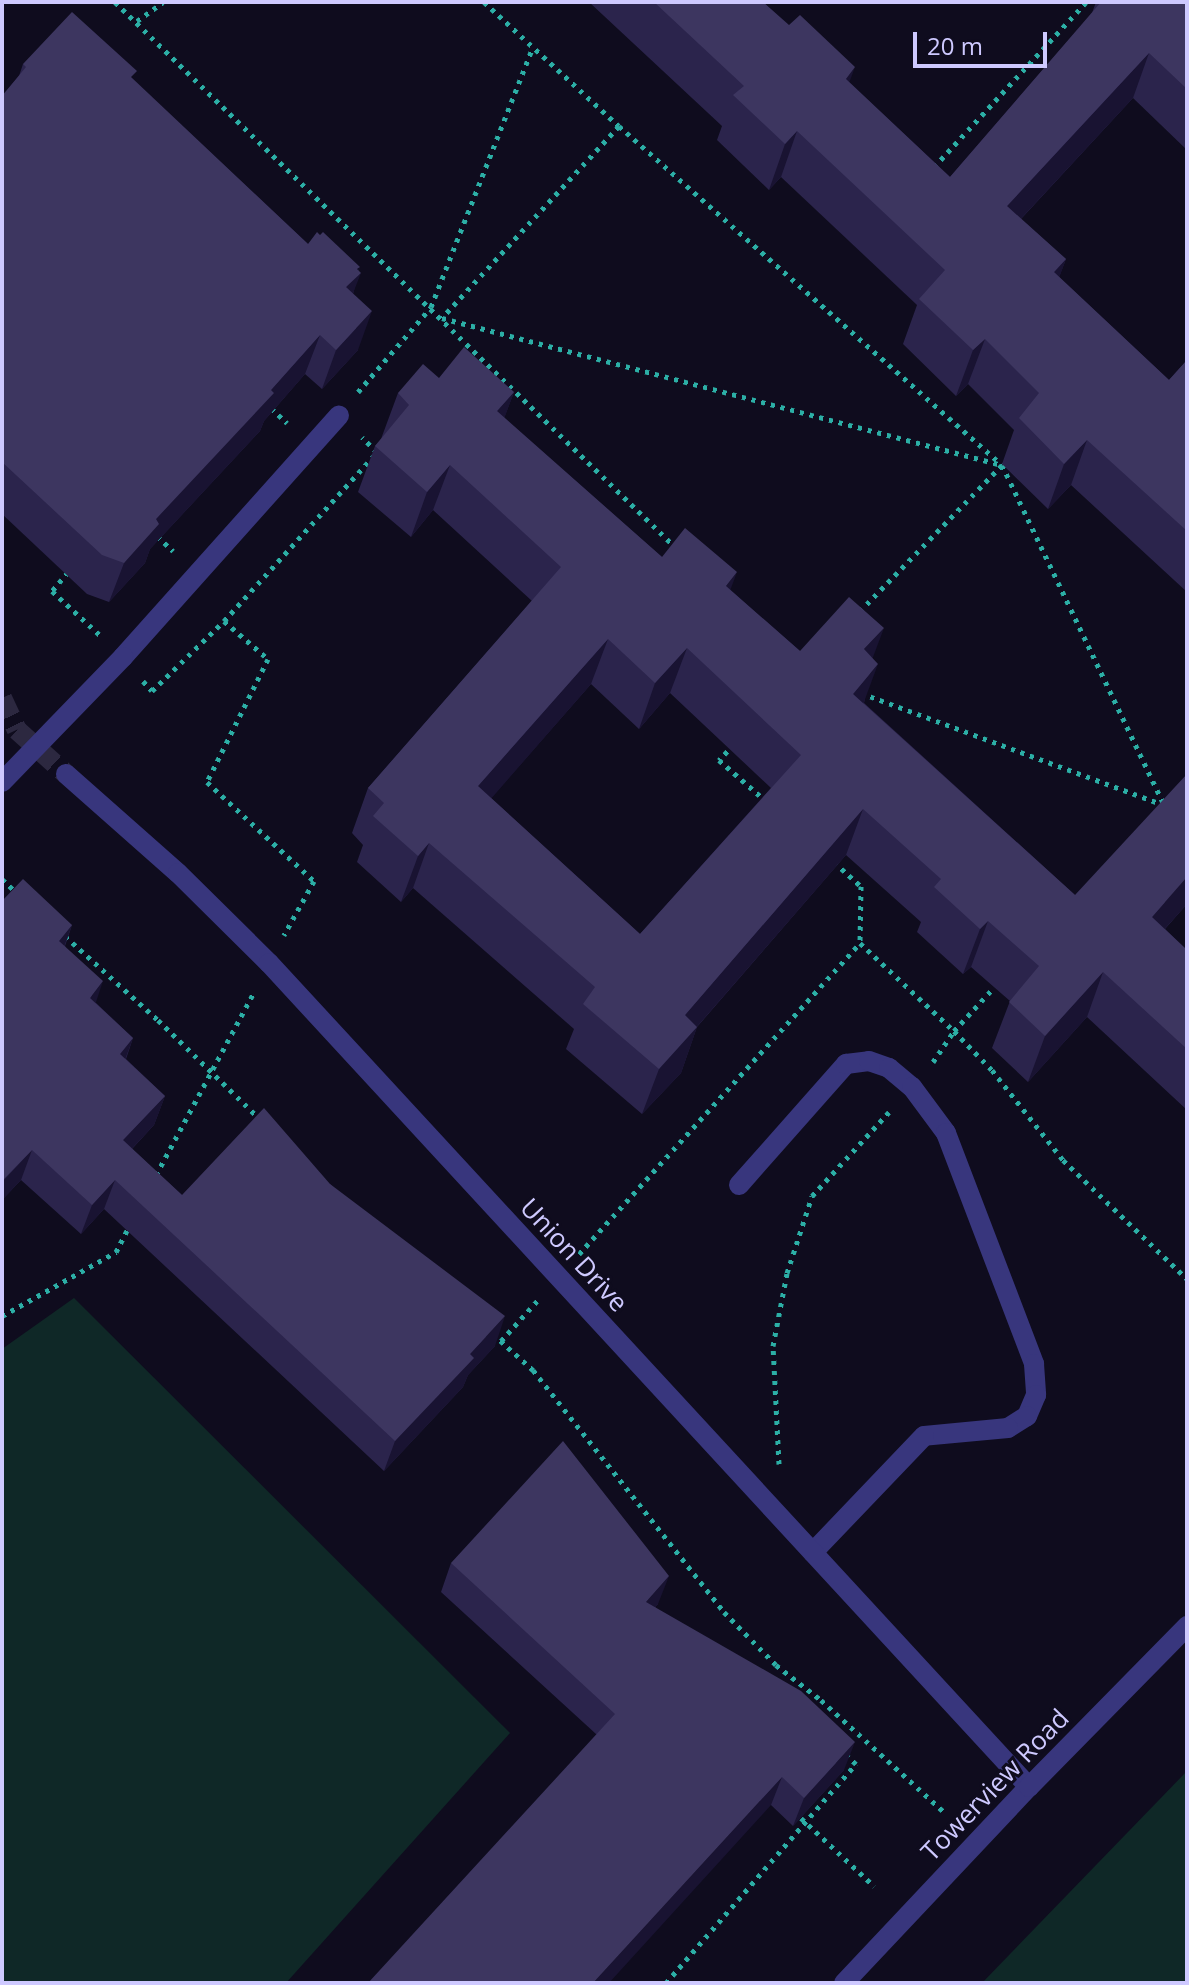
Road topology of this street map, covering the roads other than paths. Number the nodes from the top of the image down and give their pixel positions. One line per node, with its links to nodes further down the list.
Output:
1 (339, 415): 3 (street, bridge)
2 (66, 774): 5 (street, Union Drive)
3 (2, 782)
4 (739, 1185): 5 (street)
5 (813, 1552): 7 (street, Union Drive)
6 (1187, 1626): 7 (street, Towerview Road)
7 (1029, 1787): 8 (street, Towerview Road)
8 (844, 1983)

